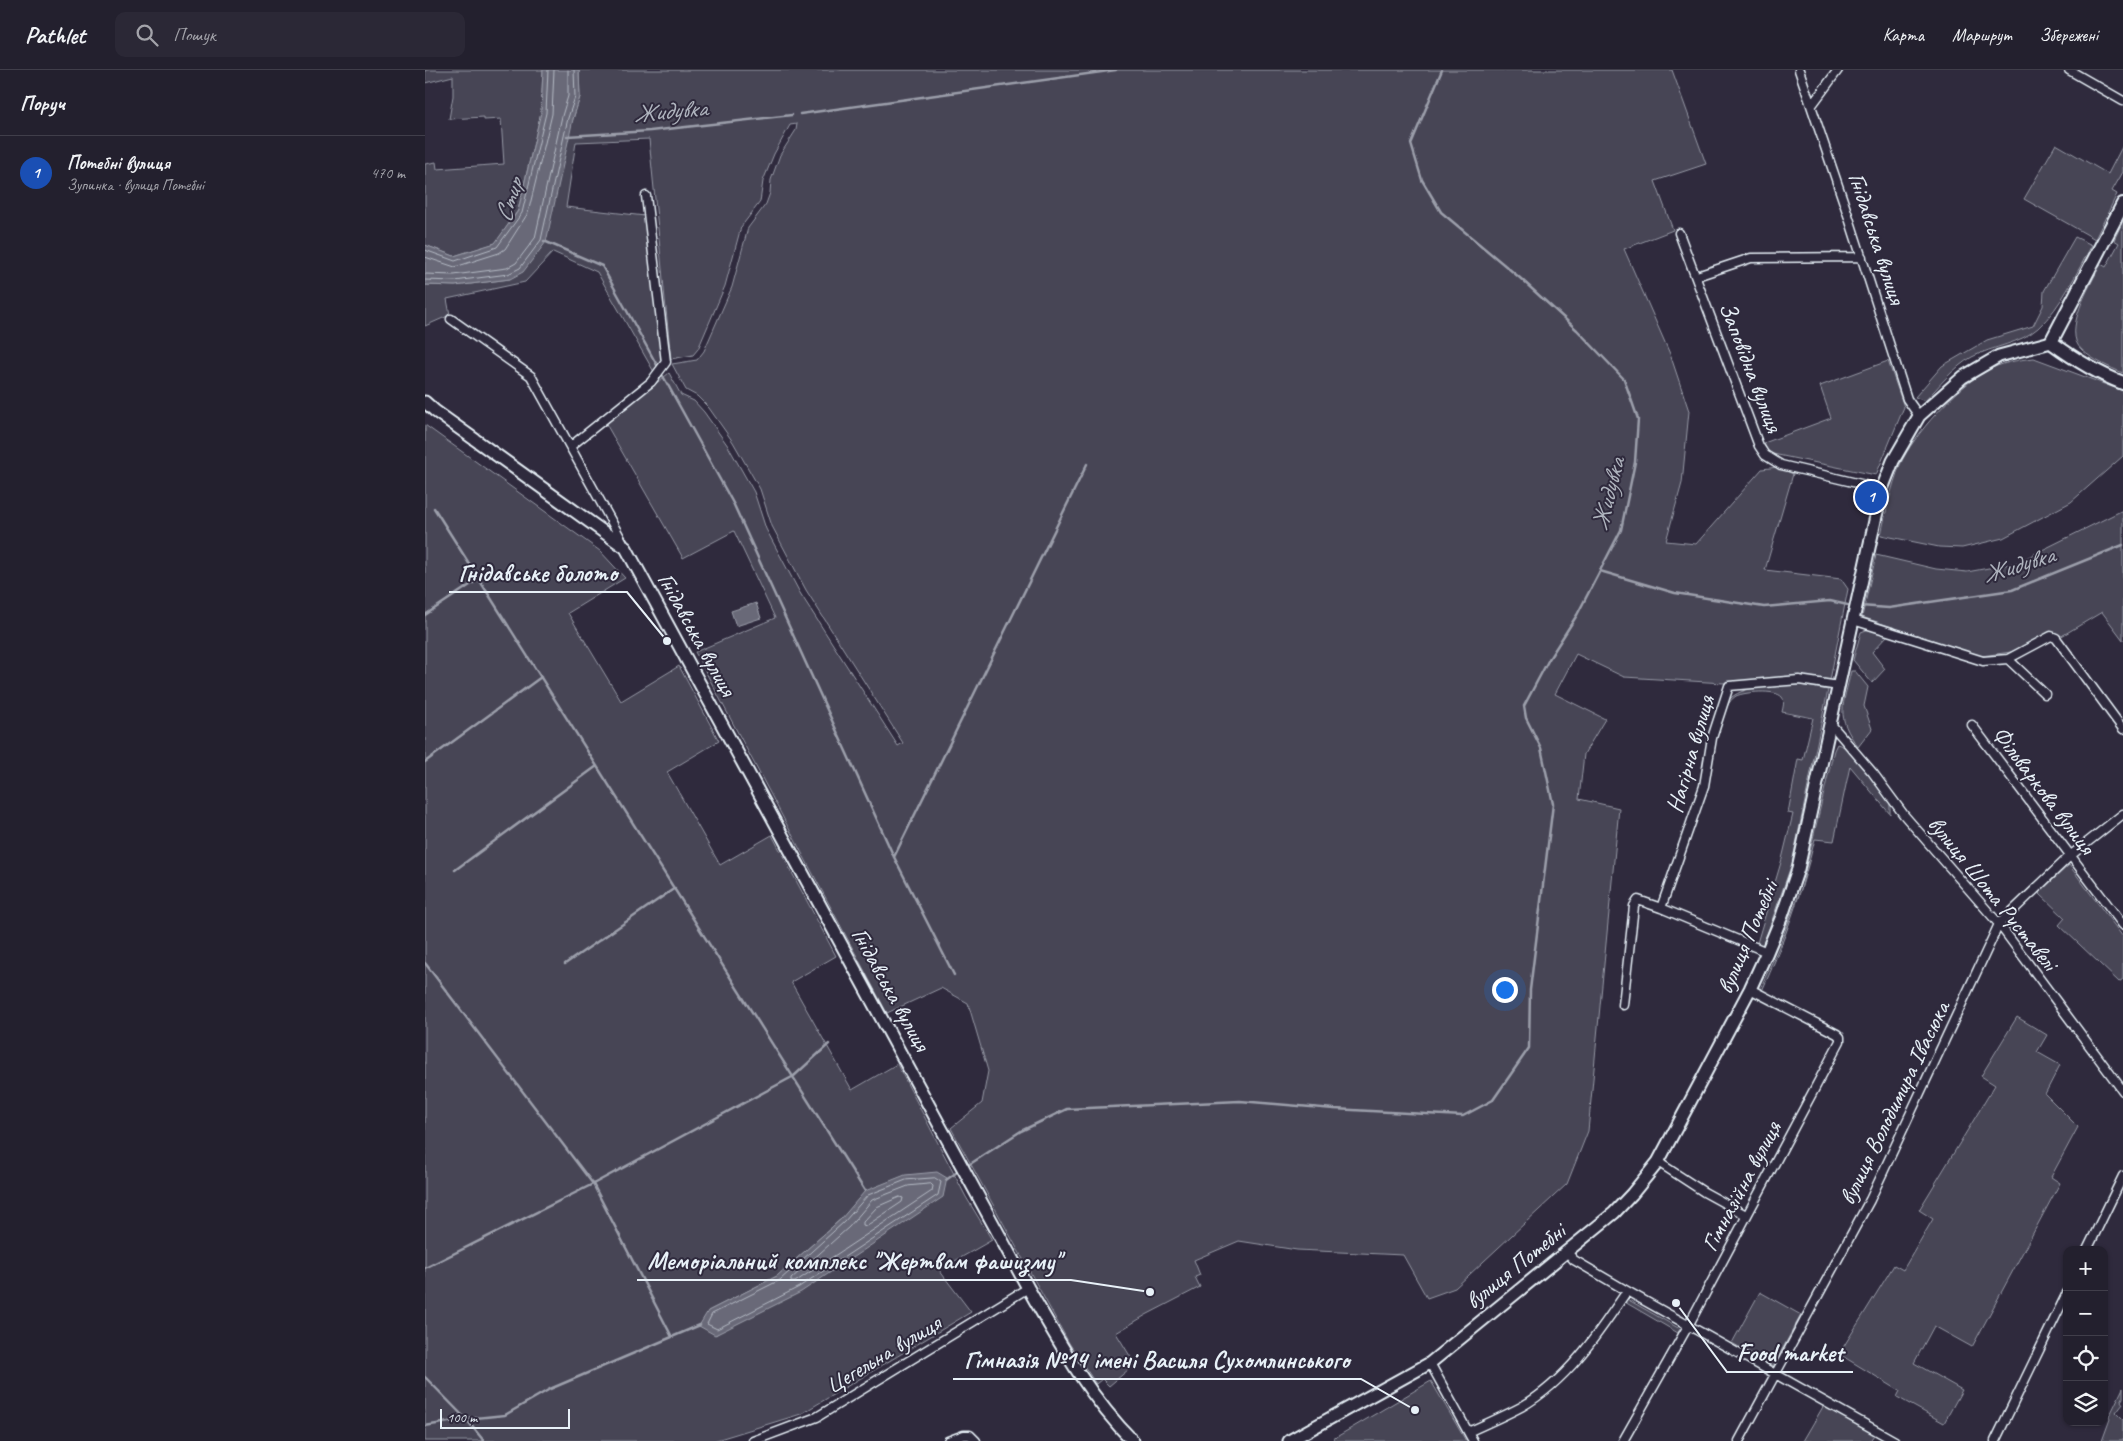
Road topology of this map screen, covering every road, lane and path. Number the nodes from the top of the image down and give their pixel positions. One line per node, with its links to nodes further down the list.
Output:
1 (1799, 70): 5 (street, Гнідавська вулиця)
2 (1838, 70): 5 (street)
3 (2069, 70): 4 (street)
4 (2123, 101)
5 (1811, 105): 9 (street, Гнідавська вулиця)
6 (646, 196): 16 (street)
7 (2123, 204): 12 (main road)
8 (1679, 233): 10 (street, Заповідна вулиця)
9 (1862, 257): 10 (street); 15 (street, Гнідавська вулиця)
10 (1697, 276): 17 (street, Заповідна вулиця)
11 (451, 320): 16 (street, Гнідавська вулиця)
12 (2051, 342): 13 (main road); 15 (street, вулиця Потебні)
13 (2123, 383)
14 (425, 402): 18 (street, Гнідавська вулиця)
15 (1919, 416): 17 (street, вулиця Потебні)
16 (571, 446): 18 (street, Гнідавська вулиця)
17 (1882, 489): 19 (street, вулиця Потебні)
18 (626, 548): 40 (street, Гнідавська вулиця)
19 (1854, 617): 20 (street); 21 (street, вулиця Потебні)
20 (2008, 659): 22 (street); 25 (street)
21 (1839, 686): 23 (street, вулиця Потебні); 28 (street, Нагірна вулиця)
22 (2045, 694)
23 (1830, 723): 29 (street, вулиця Шота Руставелі); 31 (street, вулиця Потебні)
24 (1972, 725): 27 (street, Фільваркова вулиця)
25 (2123, 729)
26 (2123, 814): 27 (street, вулиця Володимира Івасюка)
27 (2069, 856): 29 (street, вулиця Володимира Івасюка); 30 (street, Фільваркова вулиця)
28 (1661, 908): 31 (street); 33 (street)
29 (1999, 924): 34 (street, вулиця Шота Руставелі); 45 (street, вулиця Володимира Івасюка)
30 (2123, 925)
31 (1767, 952): 32 (street, вулиця Потебні)
32 (1750, 989): 35 (street, вулиця Потебні); 37 (street, Гімназійна вулиця)
33 (1623, 1005)
34 (2123, 1091)
35 (1658, 1162): 37 (street); 39 (street, вулиця Потебні)
36 (2123, 1176): 38 (street)
37 (1746, 1215): 43 (street, Гімназійна вулиця)
38 (2089, 1246)
39 (1566, 1251): 41 (street); 44 (street, вулиця Потебні)
40 (1028, 1288): 47 (street, Гнідавська вулиця); 48 (street, Цегельна вулиця)
41 (1627, 1291): 43 (street); 46 (street)
42 (2063, 1301): 57 (street)
43 (1688, 1326): 45 (street); 54 (street, Гімназійна вулиця)
44 (1430, 1363): 46 (street); 52 (street, вулиця Потебні)
45 (1775, 1375): 55 (street, вулиця Володимира Івасюка); 56 (street)
46 (1468, 1432): 53 (street)
47 (1123, 1436): 51 (street, Гнідавська вулиця)
48 (753, 1441)
49 (948, 1441): 50 (street)
50 (976, 1441)
51 (1133, 1441)
52 (1289, 1441)
53 (1473, 1441)
54 (1623, 1441)
55 (1739, 1441)
56 (1895, 1441)
57 (1995, 1441)

